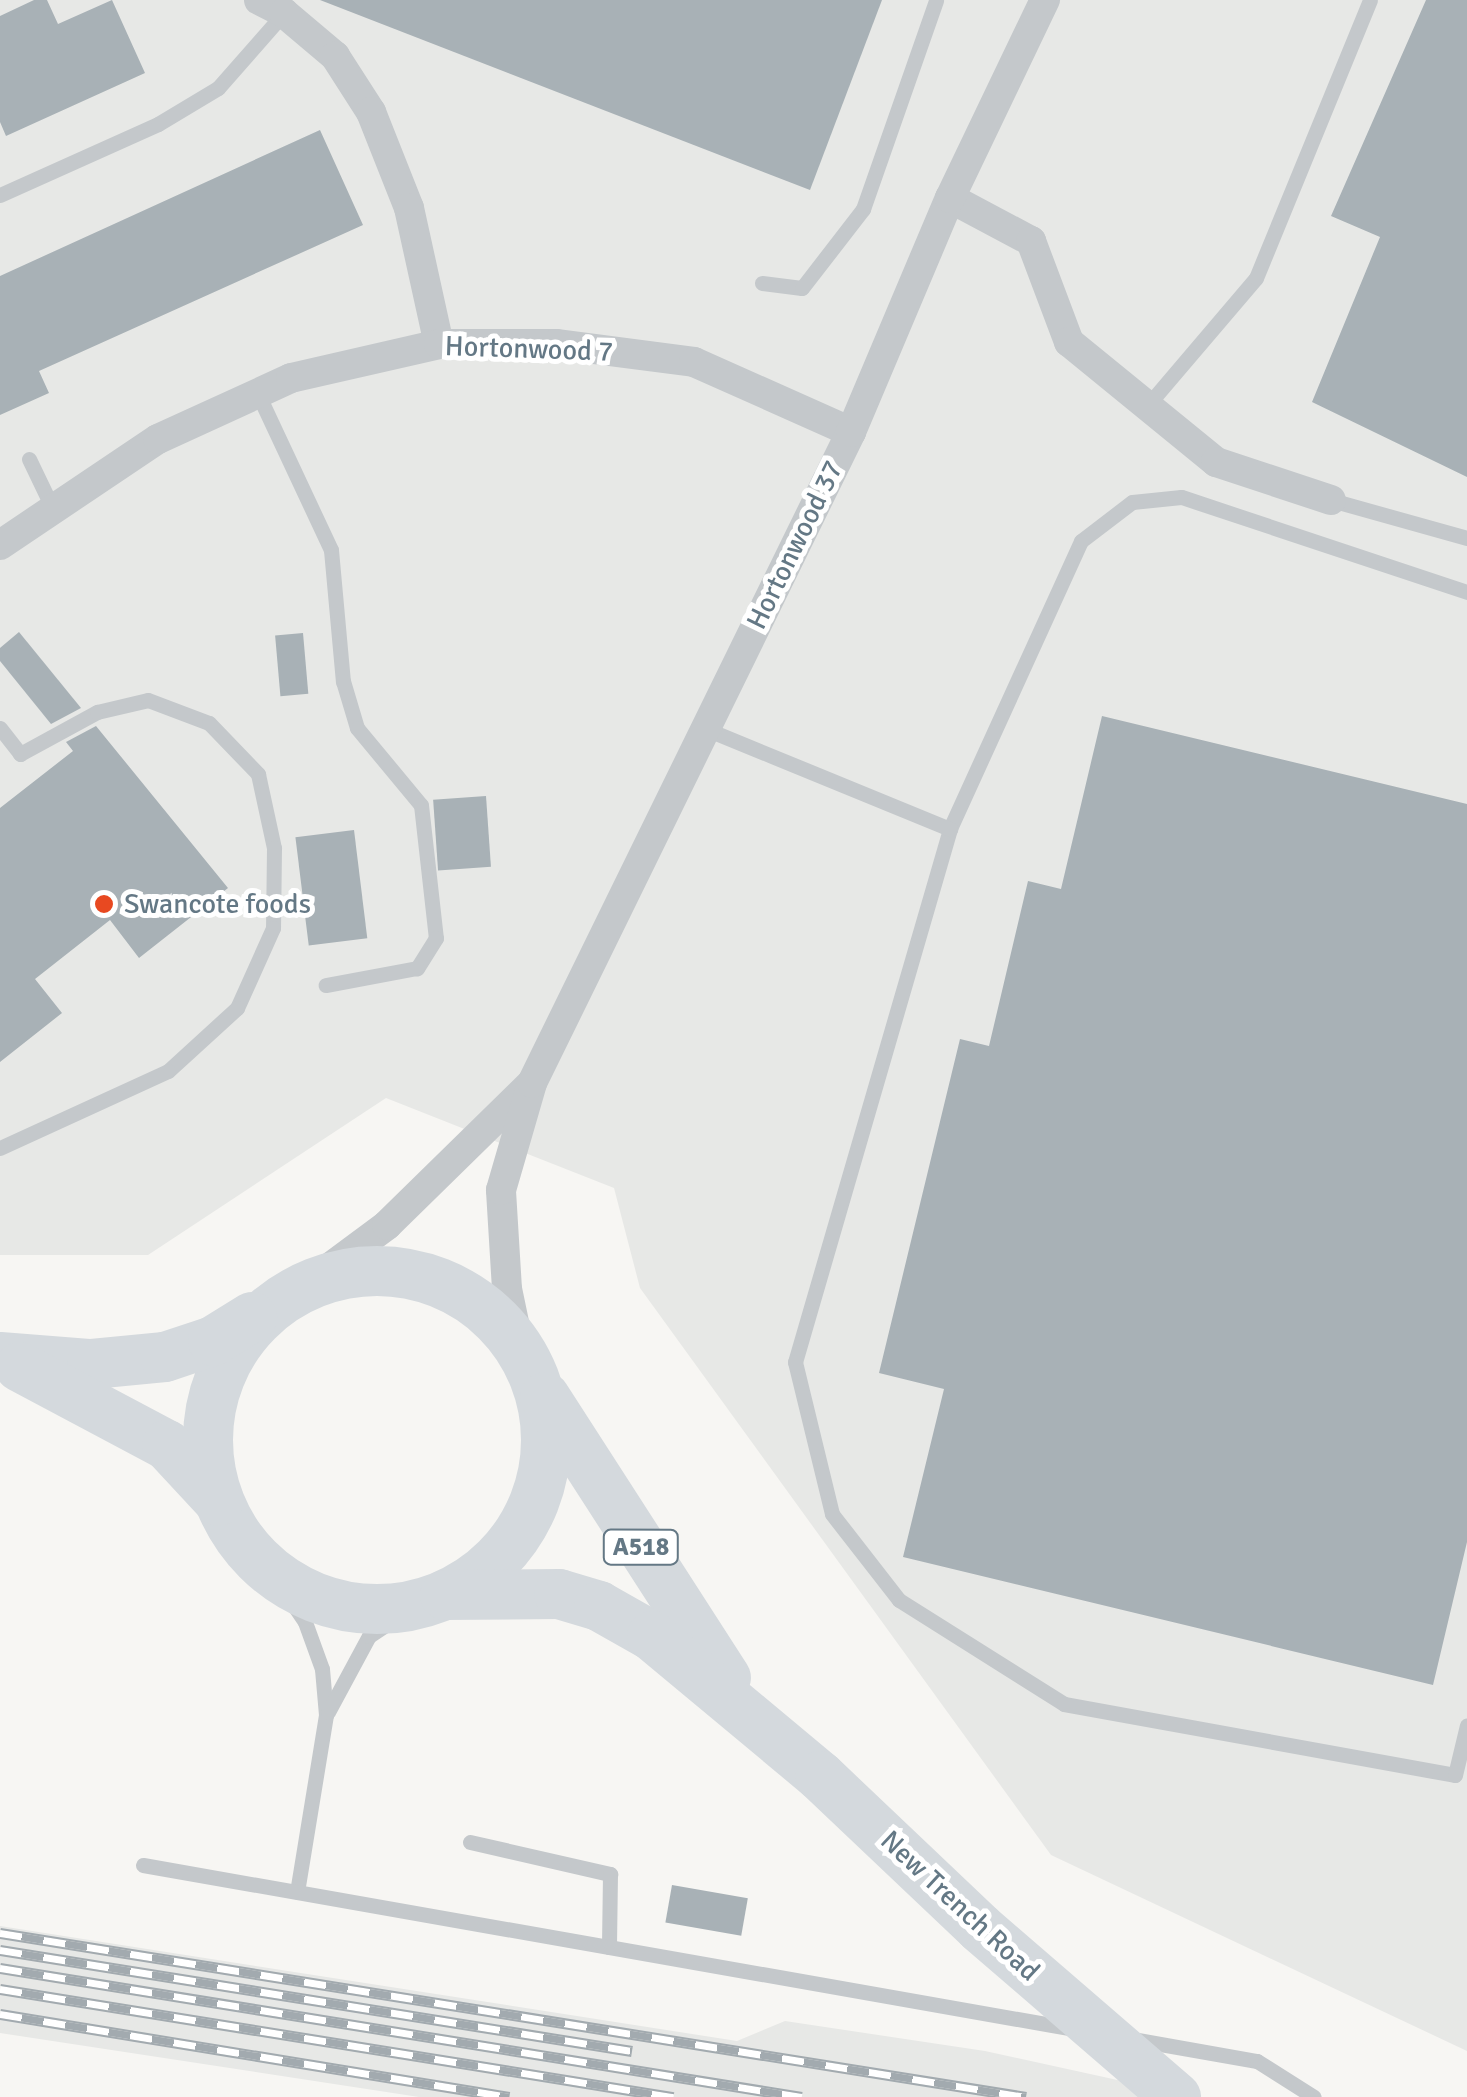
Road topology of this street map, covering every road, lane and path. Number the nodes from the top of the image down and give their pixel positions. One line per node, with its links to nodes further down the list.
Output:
1 (936, 0): 7 (lane)
2 (1045, 0): 6 (street, Hortonwood 37)
3 (1370, 0): 10 (lane)
4 (272, 6): 5 (lane); 8 (street)
5 (0, 195)
6 (950, 198): 10 (street); 11 (street, Hortonwood 37)
7 (762, 283)
8 (439, 344): 9 (street, Hortonwood 7); 11 (street, Hortonwood 7)
9 (258, 394): 14 (street, Hortonwood 7); 21 (lane)
10 (1148, 406): 13 (street)
11 (851, 432): 19 (street, Hortonwood 37)
12 (29, 459): 14 (lane)
13 (1331, 500): 15 (lane)
14 (52, 506): 16 (street, Hortonwood 7)
15 (1467, 538)
16 (0, 545)
17 (1467, 592): 20 (lane)
18 (0, 728): 23 (lane)
19 (706, 730): 20 (lane); 22 (street, Hortonwood 37)
20 (950, 829): 33 (lane)
21 (326, 985)
22 (532, 1083): 24 (street, Hortonwood 37); 26 (street, Hortonwood 37)
23 (0, 1148)
24 (294, 1293): 25 (highway); 26 (highway); 27 (highway)
25 (1, 1357): 27 (highway)
26 (528, 1366): 29 (highway); 30 (highway, New Trench Road / A518)
27 (219, 1501): 28 (highway)
28 (272, 1573): 29 (highway); 31 (lane)
29 (430, 1601): 30 (highway, New Trench Road / A518); 31 (lane)
30 (748, 1712): 38 (highway, New Trench Road / A518)
31 (326, 1715): 36 (lane)
32 (1467, 1726): 33 (lane)
33 (1461, 1776)
34 (470, 1842): 37 (lane)
35 (143, 1865): 36 (lane)
36 (297, 1892): 37 (lane)
37 (609, 1948): 39 (lane)
38 (1176, 2097)
39 (1314, 2097)

